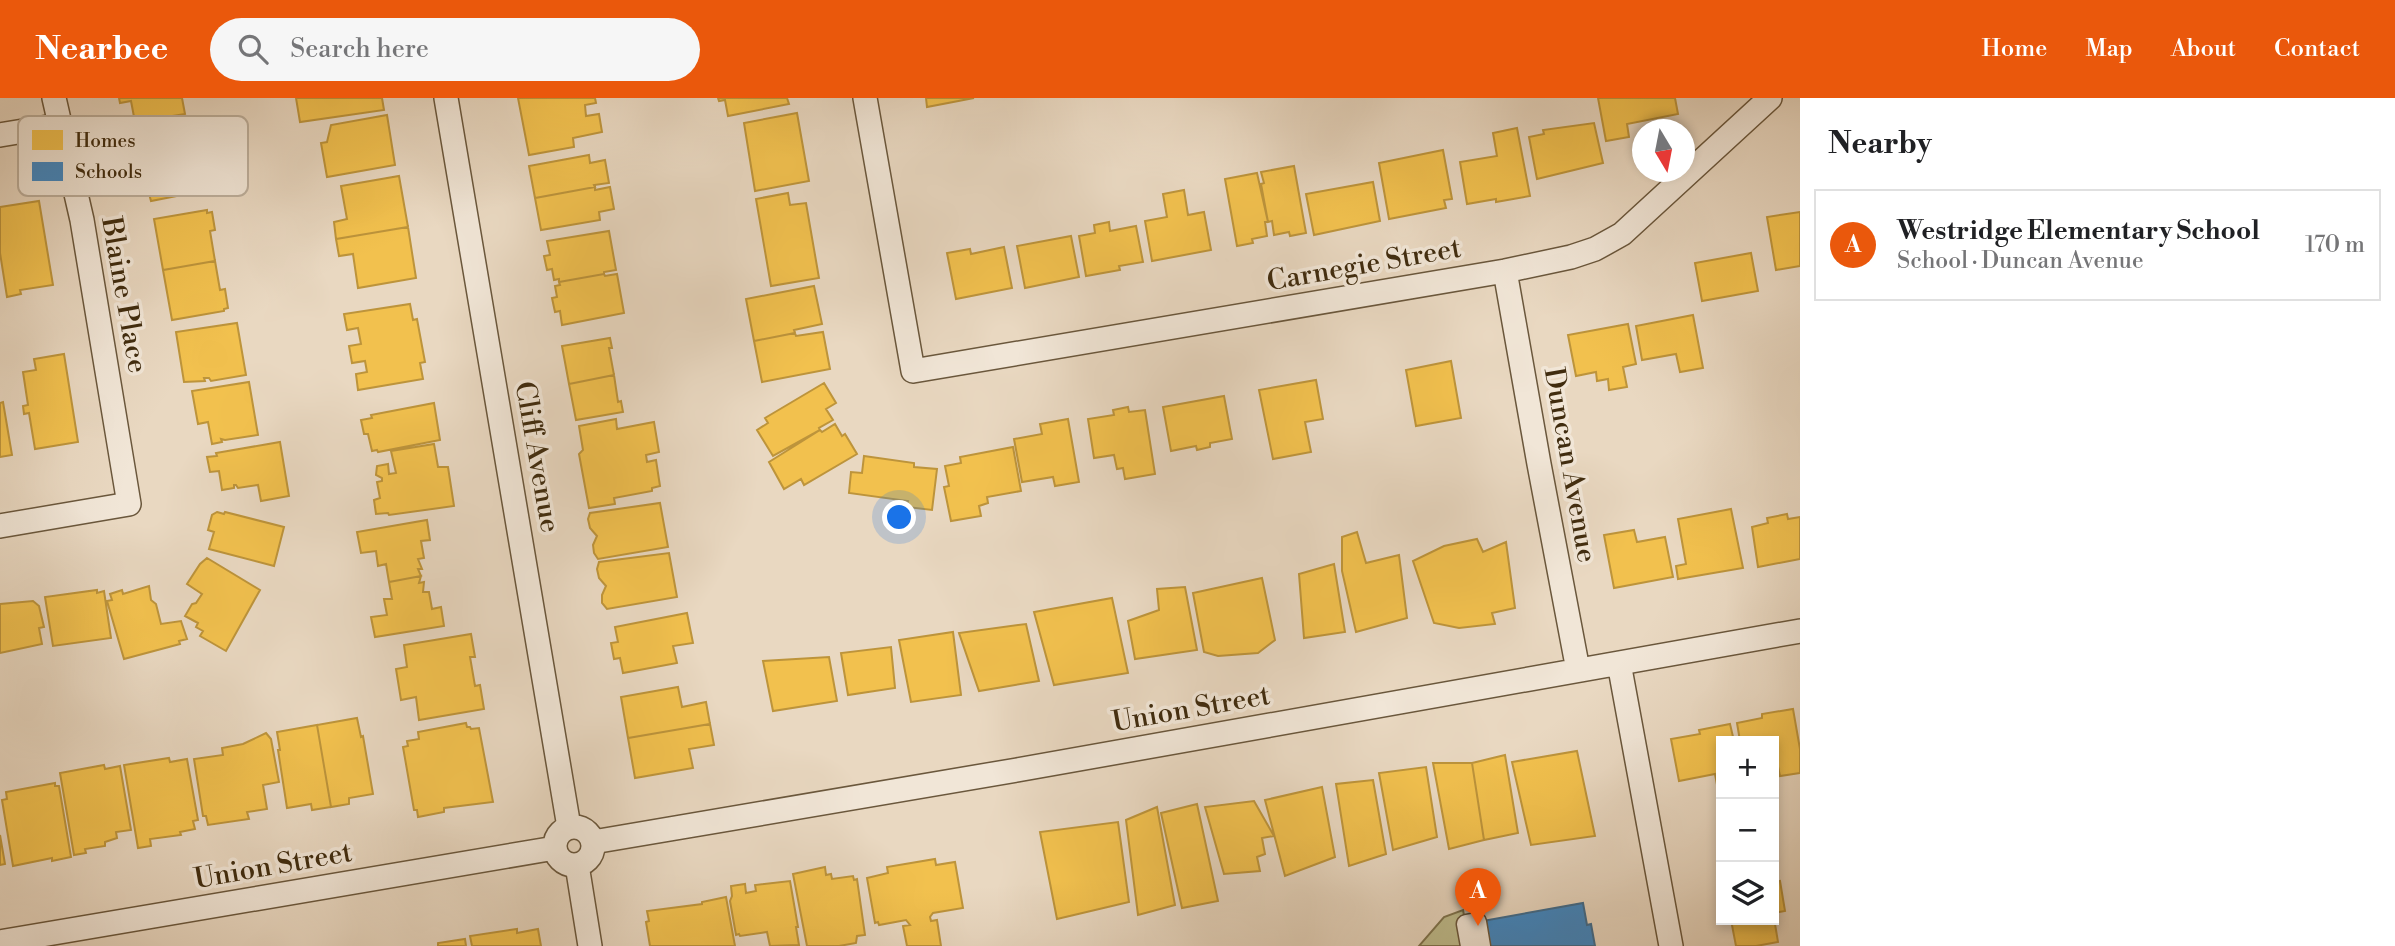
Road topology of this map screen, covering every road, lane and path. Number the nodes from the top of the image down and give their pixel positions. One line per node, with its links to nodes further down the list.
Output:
1 (54, 98): 5 (street, Blaine Place)
2 (446, 98): 14 (street, Cliff Avenue)
3 (865, 98): 9 (street, Carnegie Street)
4 (1770, 98): 9 (street, Carnegie Street)
5 (58, 116)
6 (18, 132): 7 (street)
7 (0, 135)
8 (76, 196): 10 (street, Blaine Place)
9 (1505, 271): 13 (street, Duncan Avenue)
10 (0, 526)
11 (1800, 631): 12 (street, Union Street)
12 (1619, 663): 13 (street, Union Street); 23 (street)
13 (1578, 670): 15 (street, Union Street)
14 (569, 827): 15 (street); 16 (street)
15 (593, 842): 17 (street)
16 (555, 848): 17 (street); 18 (street, Union Street)
17 (577, 865): 20 (street)
18 (50, 940): 19 (street, Union Street)
19 (0, 942)
20 (590, 946)
21 (1470, 946): 22 (street)
22 (1481, 946)
23 (1671, 946)

